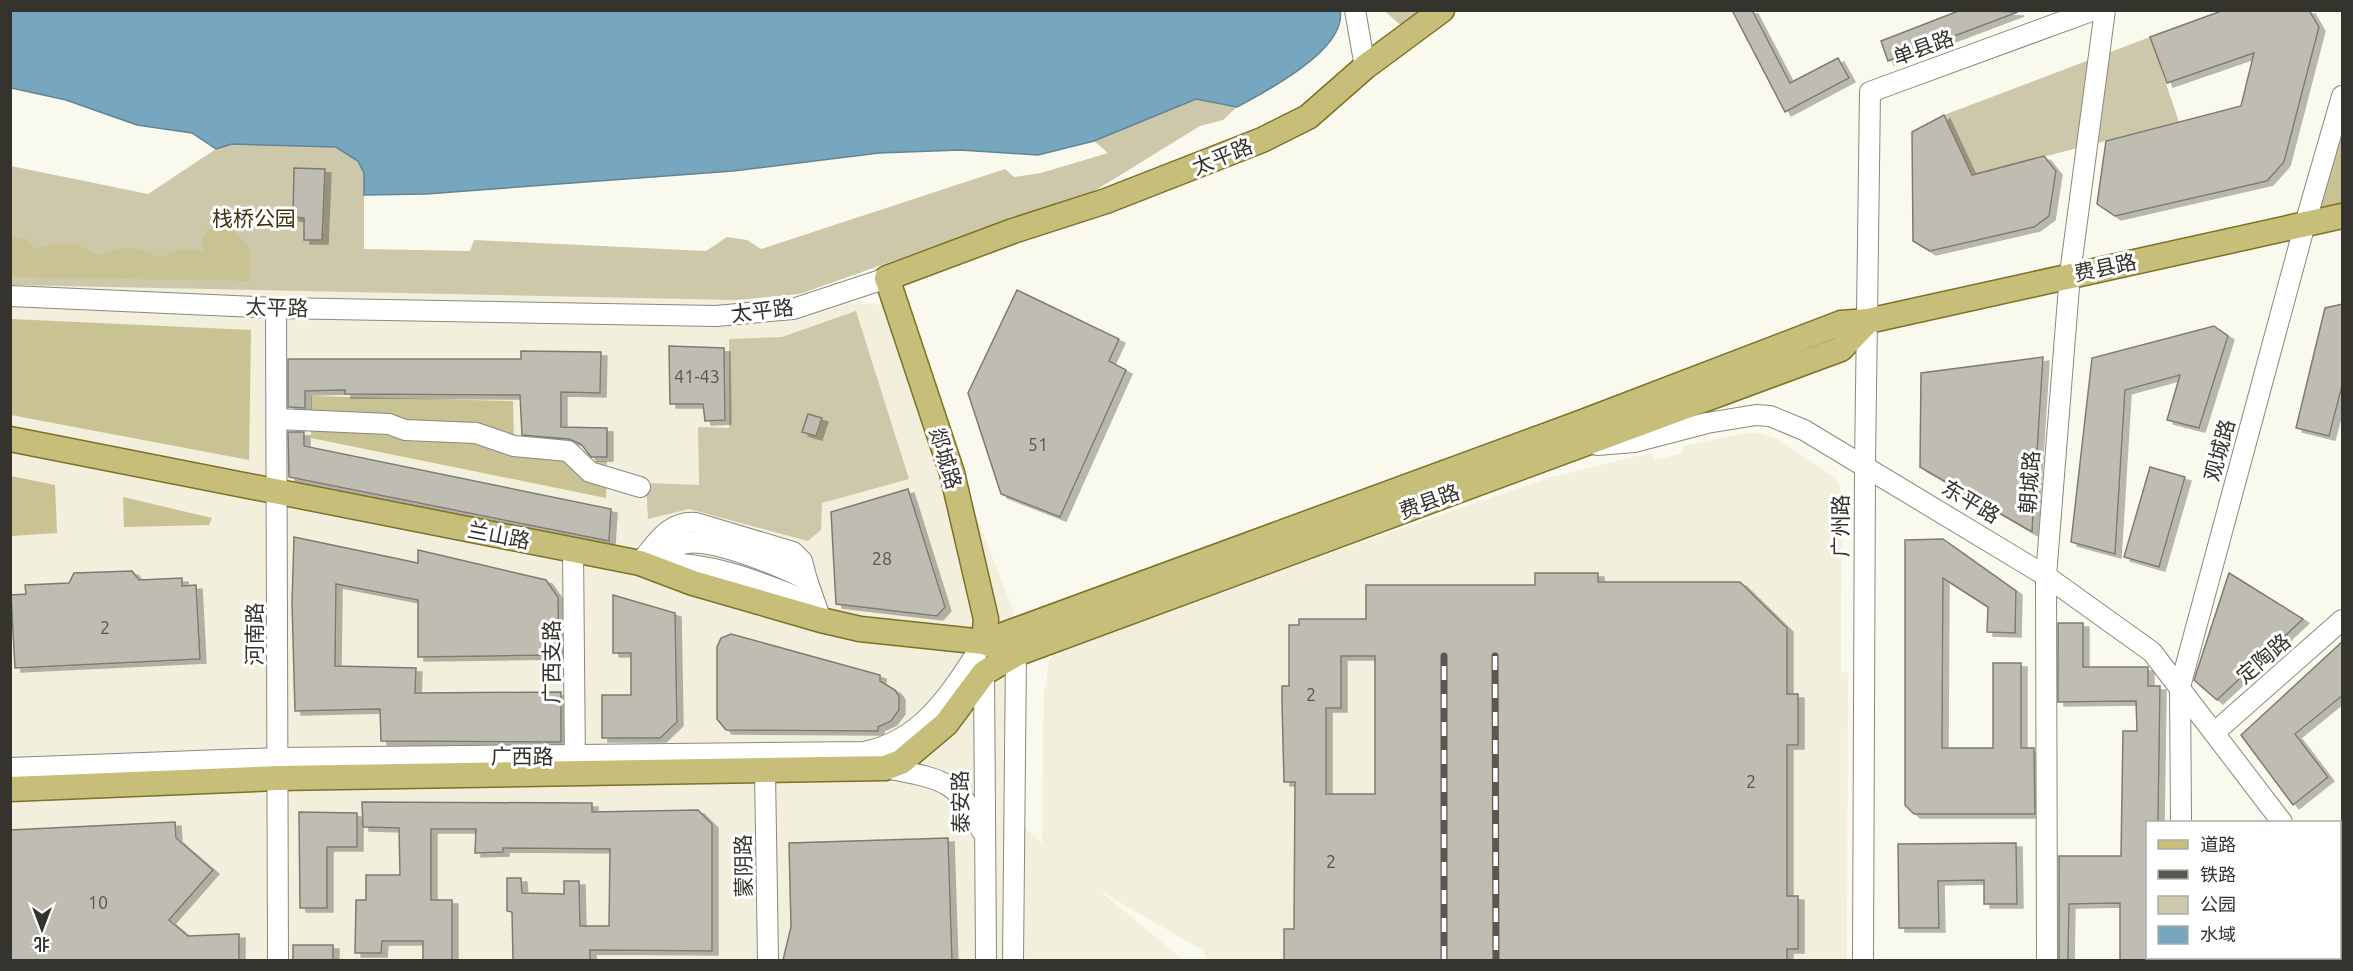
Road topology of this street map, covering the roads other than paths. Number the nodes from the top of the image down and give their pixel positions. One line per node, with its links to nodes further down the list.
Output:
1 (1355, 10): 5 (street)
2 (1442, 10): 5 (main road, 太平路)
3 (2094, 10): 6 (street, 单县路)
4 (2104, 10): 11 (street, 朝城路)
5 (1365, 67): 12 (main road, 太平路)
6 (1870, 92): 15 (street, 广州路)
7 (2343, 96): 8 (street, 观城路)
8 (2340, 121): 10 (street, 观城路)
9 (2343, 216): 10 (main road, 费县路)
10 (2305, 224): 11 (main road, 费县路); 31 (street, 观城路)
11 (2070, 274): 15 (main road, 费县路); 24 (street, 朝城路)
12 (887, 278): 14 (street, 太平路); 27 (main road, 郯城路)
13 (10, 296): 14 (street, 太平路)
14 (276, 308): 16 (street, 河南路)
15 (1868, 321): 18 (main road, 费县路); 19 (street, 广州路); 27 (main road, 费县路)
16 (277, 418): 20 (street); 21 (street, 河南路)
17 (10, 439): 21 (main road, 兰山路)
18 (1578, 446): 19 (street, 东平路); 29 (main road, 费县路)
19 (1865, 465): 24 (street, 东平路); 28 (street, 广州路)
20 (640, 487)
21 (278, 492): 22 (main road, 兰山路); 35 (street, 河南路)
22 (573, 550): 23 (main road, 兰山路); 33 (street, 广西支路)
23 (640, 563): 25 (main road, 兰山路); 25 (street)
24 (2046, 576): 31 (street, 东平路); 48 (street, 朝城路)
25 (818, 612): 27 (main road, 兰山路)
26 (2343, 620): 32 (street, 定陶路)
27 (984, 642): 29 (main road); 30 (street, 泰安路); 33 (street, 广西路)
28 (1864, 648): 46 (street); 47 (street, 广州路)
29 (1016, 654): 30 (main road, 费县路); 45 (street)
30 (984, 673): 36 (main road, 广西路); 41 (street, 泰安路)
31 (2180, 687): 32 (street, 东平路); 39 (street, 观城路)
32 (2214, 732): 40 (street, 东平路)
33 (575, 764): 35 (main road, 广西路); 37 (main road, 广西路)
34 (10, 768): 35 (street, 广西路)
35 (278, 768): 38 (main road, 广西路); 42 (street, 河南路)
36 (885, 768): 37 (main road, 广西路); 41 (street)
37 (765, 772): 43 (street, 蒙阴路)
38 (10, 789)
39 (2181, 821)
40 (2281, 821)
41 (985, 840): 44 (street, 泰安路)
42 (278, 960)
43 (768, 960)
44 (986, 960)
45 (1013, 960)
46 (1850, 960)
47 (1863, 960)
48 (2047, 960)

